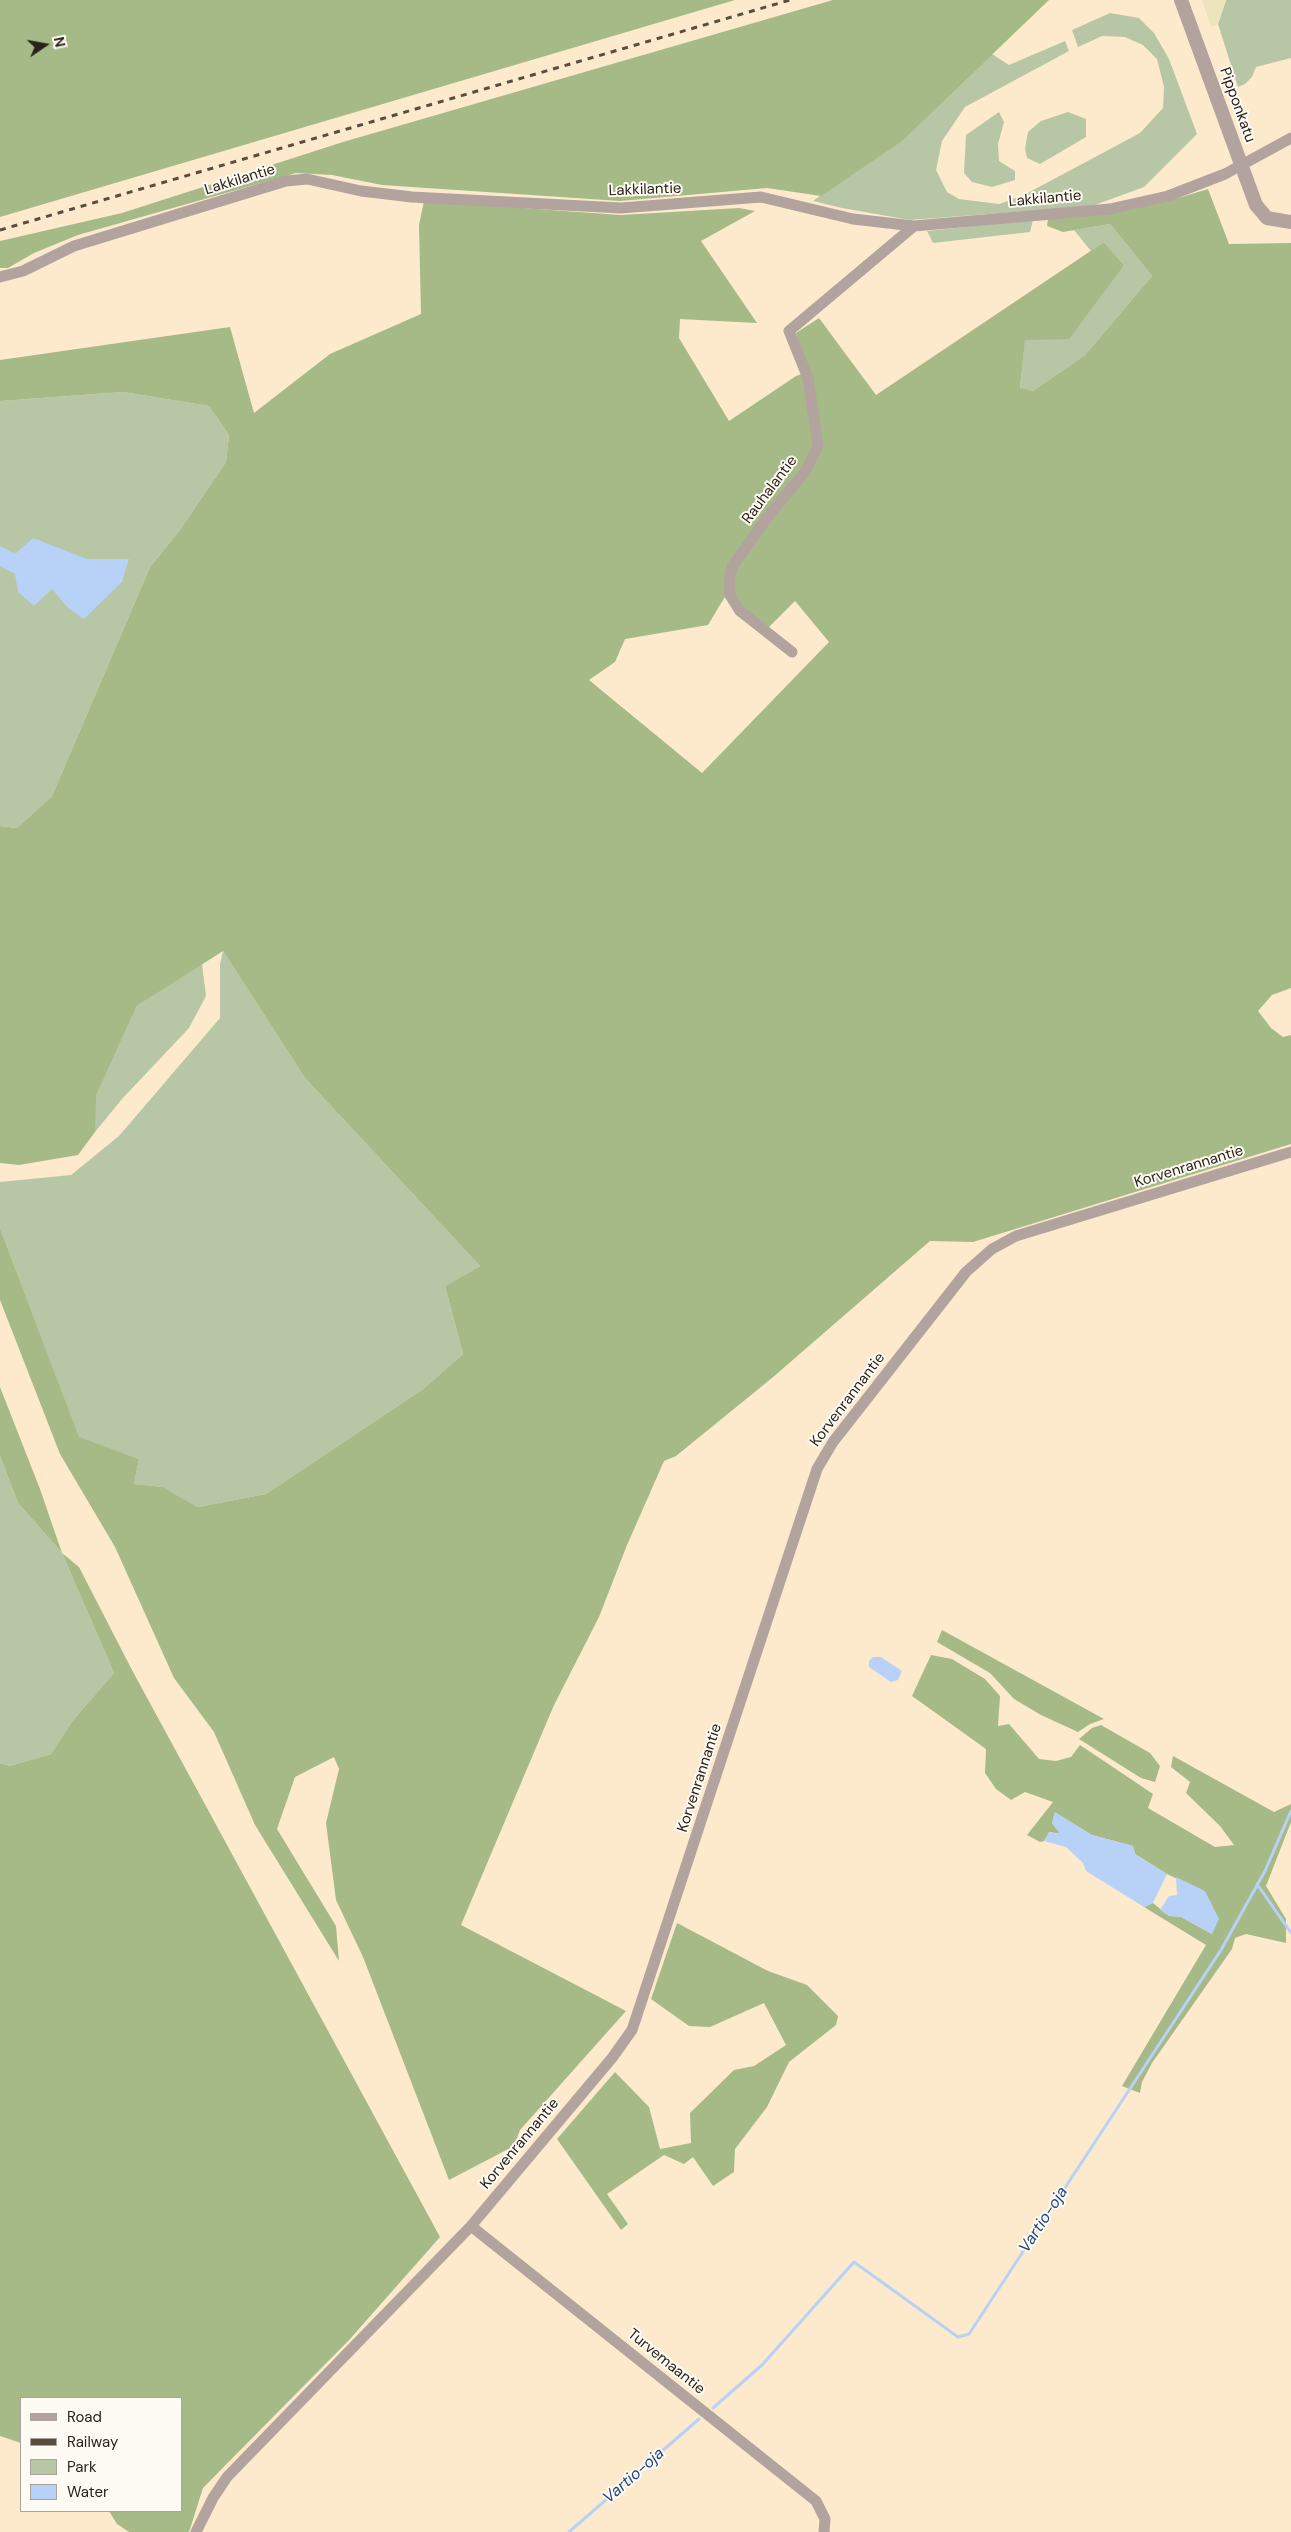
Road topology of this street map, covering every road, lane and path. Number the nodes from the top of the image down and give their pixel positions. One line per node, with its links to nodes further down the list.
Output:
1 (1181, 0): 3 (street, Pipponkatu)
2 (1291, 138): 3 (street, Lakkilantie)
3 (1241, 165): 4 (street, Pipponkatu); 5 (street, Lakkilantie)
4 (1291, 222)
5 (914, 226): 6 (street, Lakkilantie); 7 (street, Rauhalantie)
6 (0, 277)
7 (792, 652)
8 (1291, 1152): 9 (street, Korvenrannantie)
9 (471, 2226): 10 (street, Korvenrannantie); 11 (street, Turvemaantie)
10 (196, 2532)
11 (824, 2532)

